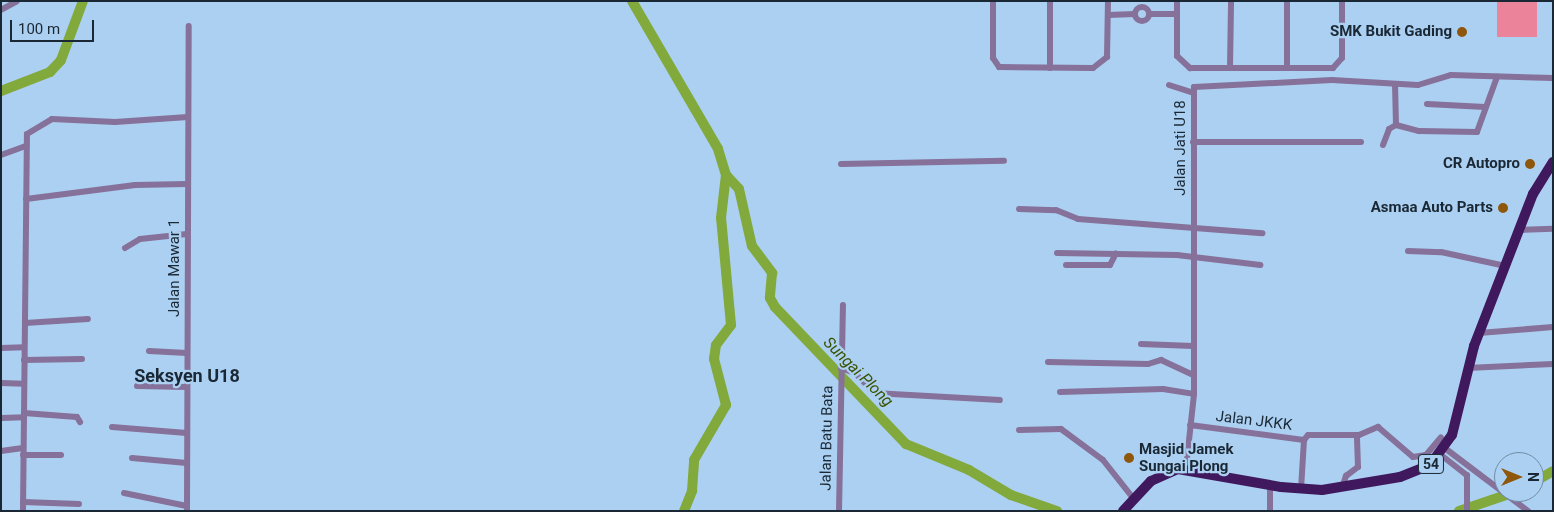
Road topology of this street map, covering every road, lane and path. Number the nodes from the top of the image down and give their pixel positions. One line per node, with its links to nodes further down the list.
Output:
1 (17, 1): 10 (street)
2 (993, 1): 16 (street)
3 (1050, 1): 16 (street)
4 (1108, 1): 11 (street)
5 (1177, 1): 14 (street)
6 (1231, 1): 17 (street)
7 (1287, 1): 18 (street)
8 (1342, 1): 18 (street)
9 (1142, 4): 12 (street); 13 (street)
10 (1, 10)
11 (1108, 14): 12 (street); 16 (street)
12 (1135, 14): 13 (street)
13 (1150, 14): 14 (street)
14 (1177, 14): 17 (street)
15 (189, 26): 26 (street, Jalan Mawar 1)
16 (1050, 68)
17 (1230, 68): 18 (street)
18 (1287, 68)
19 (1497, 77): 20 (street); 22 (street, Jalan Jati U18); 25 (street)
20 (1553, 78)
21 (1169, 84): 23 (street)
22 (1395, 84): 23 (street, Jalan Jati U18); 27 (street)
23 (1193, 93): 28 (street, Jalan Jati U18)
24 (1427, 104): 25 (street)
25 (1485, 107): 27 (street)
26 (188, 117): 31 (street); 36 (street, Jalan Mawar 1)
27 (1396, 125): 30 (street)
28 (1193, 142): 29 (street); 39 (street, Jalan Jati U18)
29 (1361, 142)
30 (1383, 145)
31 (26, 146): 32 (street); 37 (street)
32 (1, 155)
33 (1004, 161): 35 (street)
34 (1552, 162): 41 (highway, 54)
35 (842, 164)
36 (187, 184): 37 (street); 43 (street, Jalan Mawar 1)
37 (26, 199): 54 (street)
38 (1019, 209): 39 (street)
39 (1194, 227): 42 (street); 48 (street, Jalan Jati U18)
40 (1553, 229): 41 (street)
41 (1519, 230): 51 (highway, 54)
42 (1262, 233)
43 (187, 234): 44 (street); 62 (street, Jalan Mawar 1)
44 (125, 248)
45 (1408, 251): 51 (street)
46 (1057, 253): 47 (street)
47 (1116, 253): 48 (street); 49 (street)
48 (1194, 258): 50 (street); 59 (street, Jalan Jati U18)
49 (1066, 265)
50 (1260, 265)
51 (1506, 266): 56 (highway, 54)
52 (843, 305): 67 (street, Jalan Batu Bata)
53 (88, 319): 54 (street)
54 (25, 323): 58 (street)
55 (1553, 327): 56 (street)
56 (1479, 333): 68 (highway, 54)
57 (1141, 344): 59 (street)
58 (24, 346): 60 (street); 64 (street)
59 (1193, 346): 69 (street, Jalan Jati U18)
60 (1, 348)
61 (149, 351): 62 (street)
62 (187, 353): 73 (street, Jalan Mawar 1)
63 (82, 359): 64 (street)
64 (24, 360): 71 (street)
65 (1048, 362): 69 (street)
66 (1553, 364): 68 (street)
67 (841, 368): 76 (street); 105 (street, Jalan Batu Bata)
68 (1467, 368): 89 (highway, 54)
69 (1193, 375): 75 (street, Jalan Jati U18)
70 (1, 383): 71 (street)
71 (24, 384): 77 (street)
72 (137, 386): 73 (street)
73 (187, 387): 83 (street, Jalan Mawar 1)
74 (1060, 392): 75 (street)
75 (1194, 394): 80 (street, Jalan Jati U18)
76 (1000, 400)
77 (24, 415): 78 (street); 79 (street); 88 (street)
78 (1, 418)
79 (80, 422)
80 (1190, 425): 86 (street, Jalan JKKK); 93 (street, Jalan Jati U18)
81 (112, 427): 83 (street)
82 (1019, 430): 100 (street)
83 (187, 433): 92 (street, Jalan Mawar 1)
84 (1357, 435): 85 (street, Jalan JKKK); 86 (street, Jalan JKKK); 97 (street)
85 (1440, 436)
86 (1304, 440): 98 (street)
87 (1, 451): 88 (street)
88 (23, 452): 90 (street); 101 (street)
89 (1444, 452): 94 (street); 95 (street); 97 (highway, 54)
90 (61, 455)
91 (132, 458): 92 (street)
92 (187, 464): 103 (street, Jalan Mawar 1)
93 (1186, 468): 96 (highway, 54); 100 (highway, 54)
94 (1472, 469): 95 (street); 109 (street)
95 (1467, 476): 108 (street)
96 (1270, 486): 98 (highway, 54); 107 (street)
97 (1342, 488): 98 (highway, 54)
98 (1301, 489)
99 (124, 493): 103 (street)
100 (1133, 498): 106 (highway, 54)
101 (23, 502): 102 (street); 104 (street)
102 (79, 504)
103 (187, 508)
104 (22, 511)
105 (839, 511)
106 (1123, 511)
107 (1270, 511)
108 (1467, 511)
109 (1528, 511)

